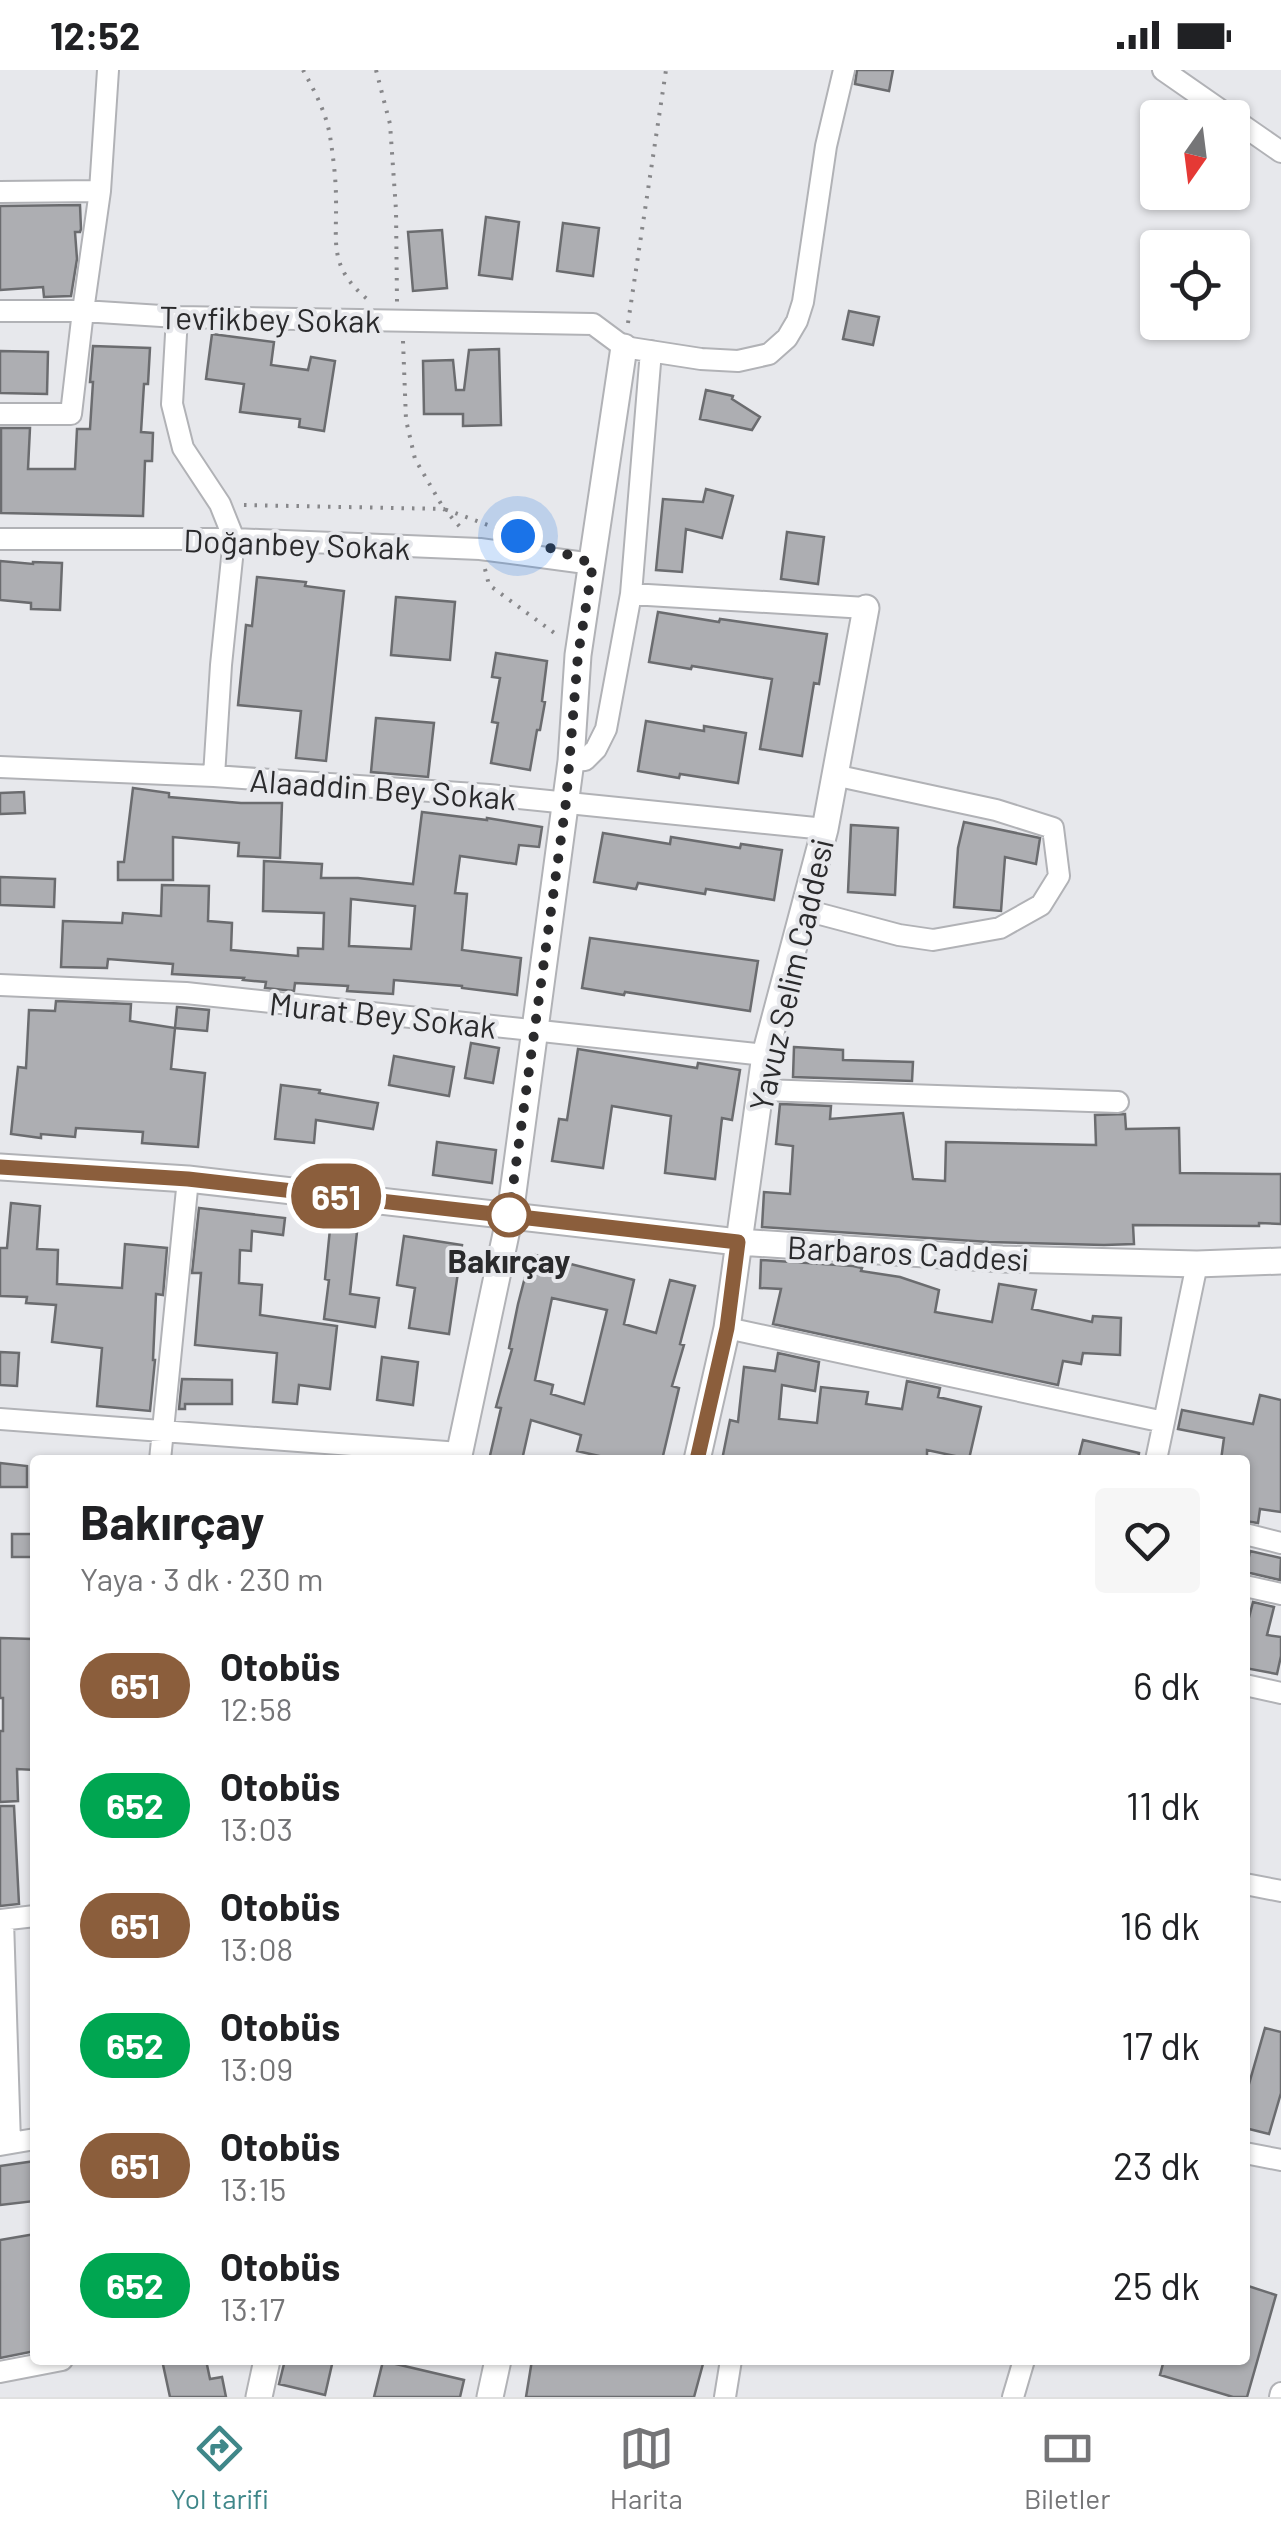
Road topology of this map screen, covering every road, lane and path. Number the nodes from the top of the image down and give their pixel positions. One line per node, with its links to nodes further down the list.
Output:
1 (108, 70): 10 (street)
2 (303, 70): 12 (path)
3 (376, 70): 16 (path)
4 (666, 70): 17 (path)
5 (844, 70): 18 (street)
6 (1164, 70): 7 (street)
7 (1206, 100)
8 (1250, 130): 9 (street)
9 (1281, 152)
10 (100, 191): 11 (street); 14 (street)
11 (0, 192)
12 (368, 300)
13 (0, 311): 14 (street, Tevfikbey Sokak)
14 (83, 311): 15 (street, Tevfikbey Sokak); 19 (street)
15 (176, 317): 16 (street, Tevfikbey Sokak); 20 (street)
16 (399, 320): 17 (street, Tevfikbey Sokak); 21 (path)
17 (624, 348): 18 (street); 26 (street)
18 (652, 352): 27 (street)
19 (0, 414)
20 (220, 504): 21 (path); 24 (street)
21 (444, 508): 22 (path)
22 (500, 530)
23 (0, 539): 24 (street, Doğanbey Sokak)
24 (234, 539): 25 (street, Doğanbey Sokak); 32 (street)
25 (480, 549): 26 (street, Doğanbey Sokak); 29 (path)
26 (593, 564): 29 (street)
27 (631, 594): 28 (street); 30 (street)
28 (866, 608): 33 (street, Yavuz Selim Caddesi)
29 (578, 655): 30 (street)
30 (571, 761): 34 (street)
31 (0, 767): 32 (street, Alaaddin Bey Sokak)
32 (214, 776): 34 (street, Alaaddin Bey Sokak)
33 (834, 776): 35 (street, Yavuz Selim Caddesi); 36 (street)
34 (566, 802): 35 (street, Alaaddin Bey Sokak); 38 (street)
35 (825, 829): 36 (street, Yavuz Selim Caddesi)
36 (806, 910): 39 (street, Yavuz Selim Caddesi)
37 (0, 985): 38 (street, Murat Bey Sokak)
38 (534, 1031): 39 (street, Murat Bey Sokak); 44 (street)
39 (765, 1055): 40 (street, Yavuz Selim Caddesi)
40 (760, 1090): 41 (street); 45 (street, Yavuz Selim Caddesi)
41 (1118, 1102)
42 (0, 1167): 43 (street, Barbaros Caddesi)
43 (188, 1179): 44 (street, Barbaros Caddesi); 51 (street)
44 (510, 1215): 45 (street, Barbaros Caddesi); 54 (street)
45 (738, 1242): 47 (street, Barbaros Caddesi); 48 (street, Yavuz Selim Caddesi)
46 (1281, 1260): 47 (street, Barbaros Caddesi)
47 (1197, 1264): 50 (street)
48 (727, 1328): 50 (street); 55 (street, Yavuz Selim Caddesi)
49 (0, 1419): 51 (street)
50 (1164, 1422): 56 (street)
51 (162, 1432): 52 (street); 53 (street)
52 (160, 1455)
53 (447, 1455)
54 (459, 1455)
55 (698, 1455)
56 (1157, 1455)
57 (1250, 1535): 58 (street)
58 (1281, 1543)
59 (1250, 1587): 60 (street)
60 (1281, 1594)
61 (1250, 1686): 62 (street)
62 (1281, 1693)
63 (1250, 1885): 64 (street)
64 (1281, 1891)
65 (30, 1917): 66 (street)
66 (2, 1920): 68 (street)
67 (30, 2139): 68 (street)
68 (5, 2144)
69 (1250, 2154): 70 (street)
70 (1281, 2160)
71 (36, 2365): 76 (street)
72 (266, 2365): 77 (street)
73 (497, 2365): 78 (street)
74 (729, 2365): 79 (street)
75 (1023, 2365): 80 (street)
76 (0, 2372)
77 (259, 2397)
78 (490, 2397)
79 (725, 2397)
80 (1013, 2397)

